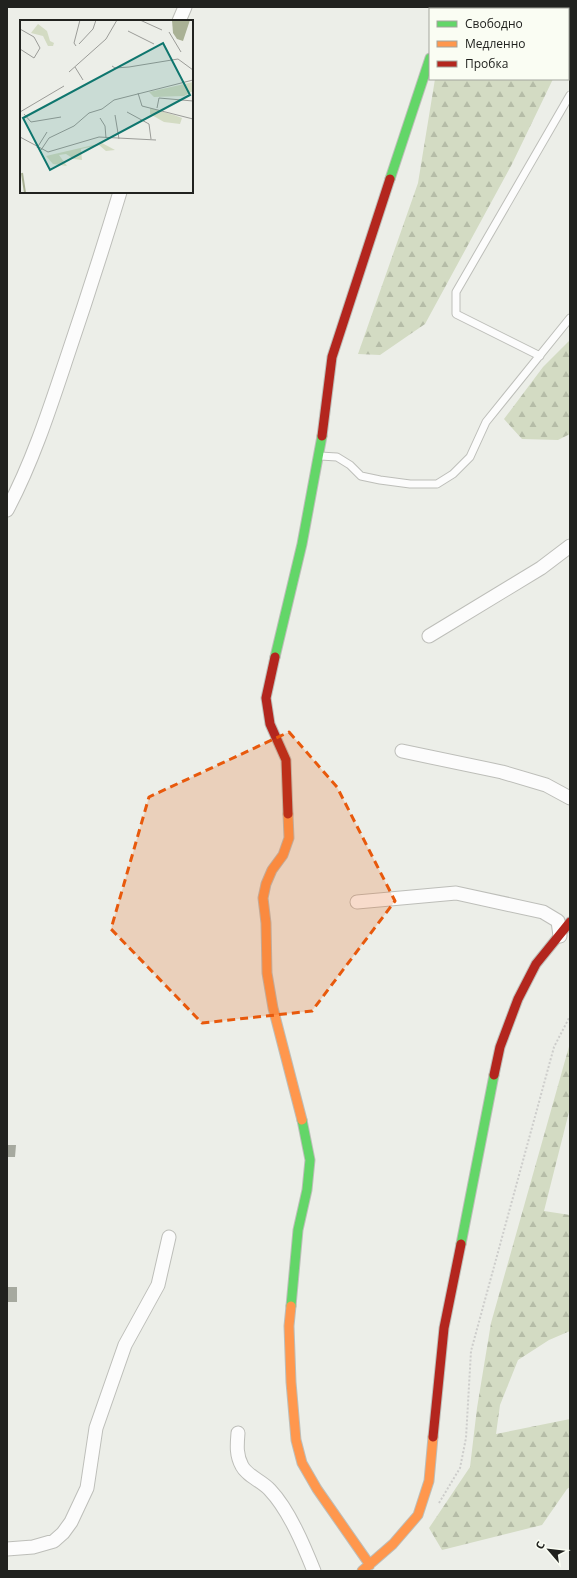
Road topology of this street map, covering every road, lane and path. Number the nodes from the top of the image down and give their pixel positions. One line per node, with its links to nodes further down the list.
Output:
1 (185, 7): 2 (street)
2 (179, 20)
3 (429, 61): 8 (street)
4 (570, 95): 7 (lane)
5 (120, 193): 9 (street)
6 (570, 318): 7 (lane)
7 (540, 356): 8 (lane)
8 (319, 456): 22 (street)
9 (7, 510)
10 (570, 546): 11 (street)
11 (429, 636)
12 (402, 751): 13 (street)
13 (570, 798)
14 (357, 902): 16 (street)
15 (570, 922): 16 (street)
16 (560, 936): 22 (street)
17 (570, 1016): 20 (path)
18 (169, 1237): 21 (street)
19 (238, 1433): 23 (street)
20 (438, 1505)
21 (7, 1549)
22 (370, 1565): 24 (street)
23 (314, 1571)
24 (362, 1571)

